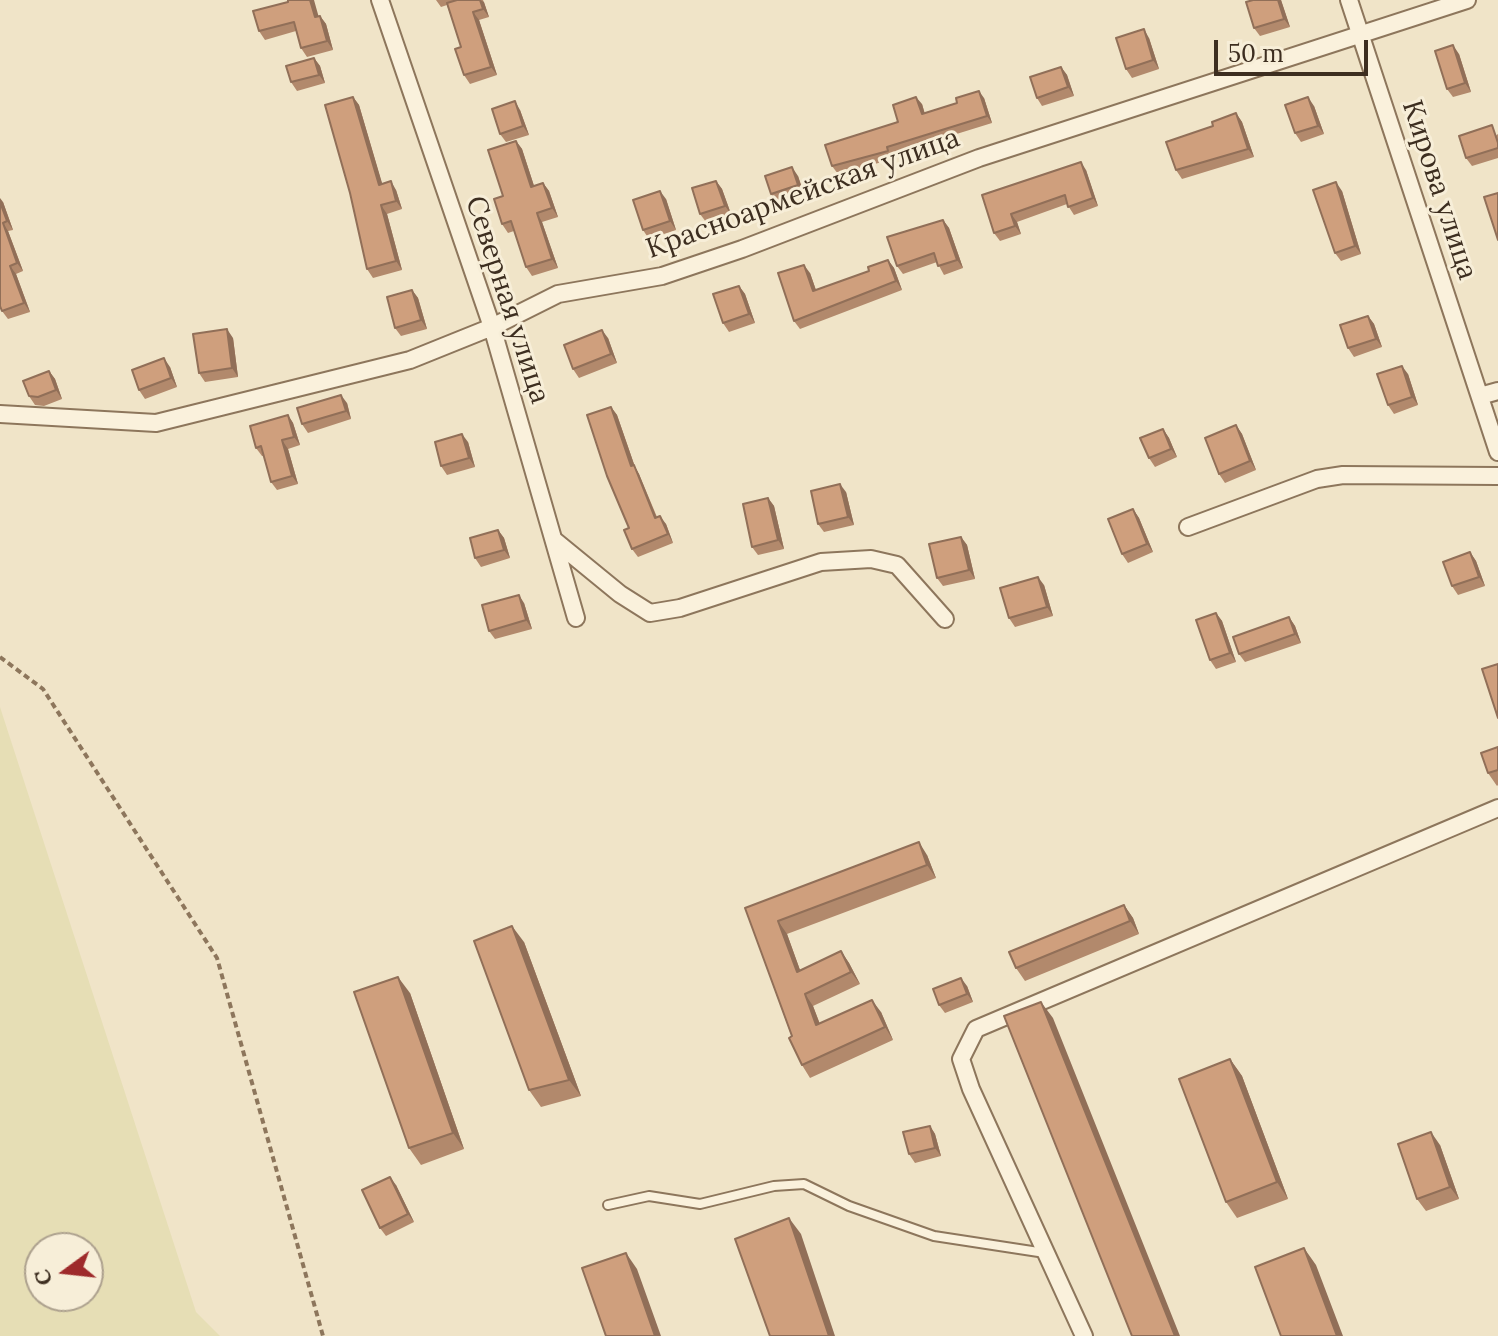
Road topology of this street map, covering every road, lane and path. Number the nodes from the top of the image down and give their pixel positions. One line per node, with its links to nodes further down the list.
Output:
1 (380, 0): 5 (street, Северная улица)
2 (1349, 0): 4 (street, Кирова улица)
3 (1467, 0): 4 (street, Красноармейская улица)
4 (1360, 34): 5 (street, Красноармейская улица); 7 (street, Кирова улица)
5 (492, 327): 8 (street, Красноармейская улица); 12 (street, Северная улица)
6 (1498, 391): 7 (street)
7 (1480, 396): 9 (street, Кирова улица)
8 (0, 414)
9 (1498, 452)
10 (1498, 476): 11 (street)
11 (1188, 527)
12 (554, 540): 13 (street, Северная улица); 14 (street)
13 (576, 618)
14 (945, 619)
15 (0, 657): 19 (path)
16 (1498, 808): 18 (street)
17 (608, 1205): 18 (lane)
18 (1046, 1253): 20 (street)
19 (323, 1336)
20 (1084, 1336)

